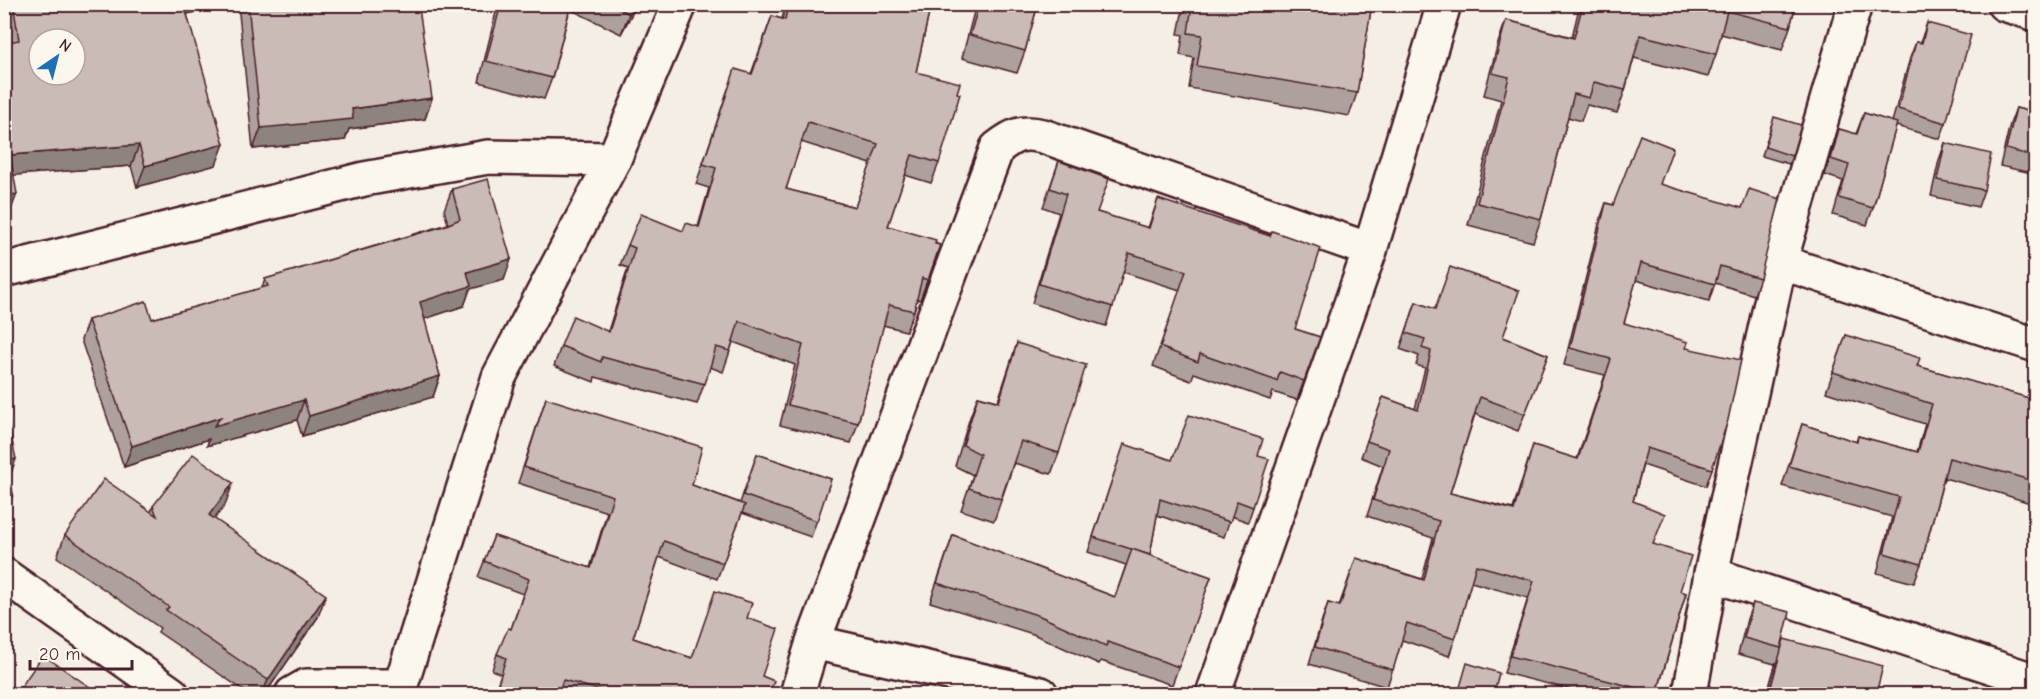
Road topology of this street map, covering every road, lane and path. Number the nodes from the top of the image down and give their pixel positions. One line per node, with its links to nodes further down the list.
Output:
1 (680, 4): 6 (street)
2 (1444, 4): 7 (street)
3 (1855, 4): 8 (street)
4 (2004, 4): 5 (street)
5 (2036, 14)
6 (614, 159): 9 (street); 15 (street)
7 (1370, 250): 13 (street); 20 (street)
8 (1780, 262): 10 (street); 11 (street)
9 (4, 270)
10 (2036, 345)
11 (1711, 574): 14 (street); 21 (street)
12 (4, 575): 16 (street)
13 (813, 642): 18 (street); 19 (street)
14 (2036, 681)
15 (400, 690): 17 (street)
16 (172, 694)
17 (292, 694)
18 (797, 694)
19 (1041, 694)
20 (1213, 694)
21 (1690, 694)

